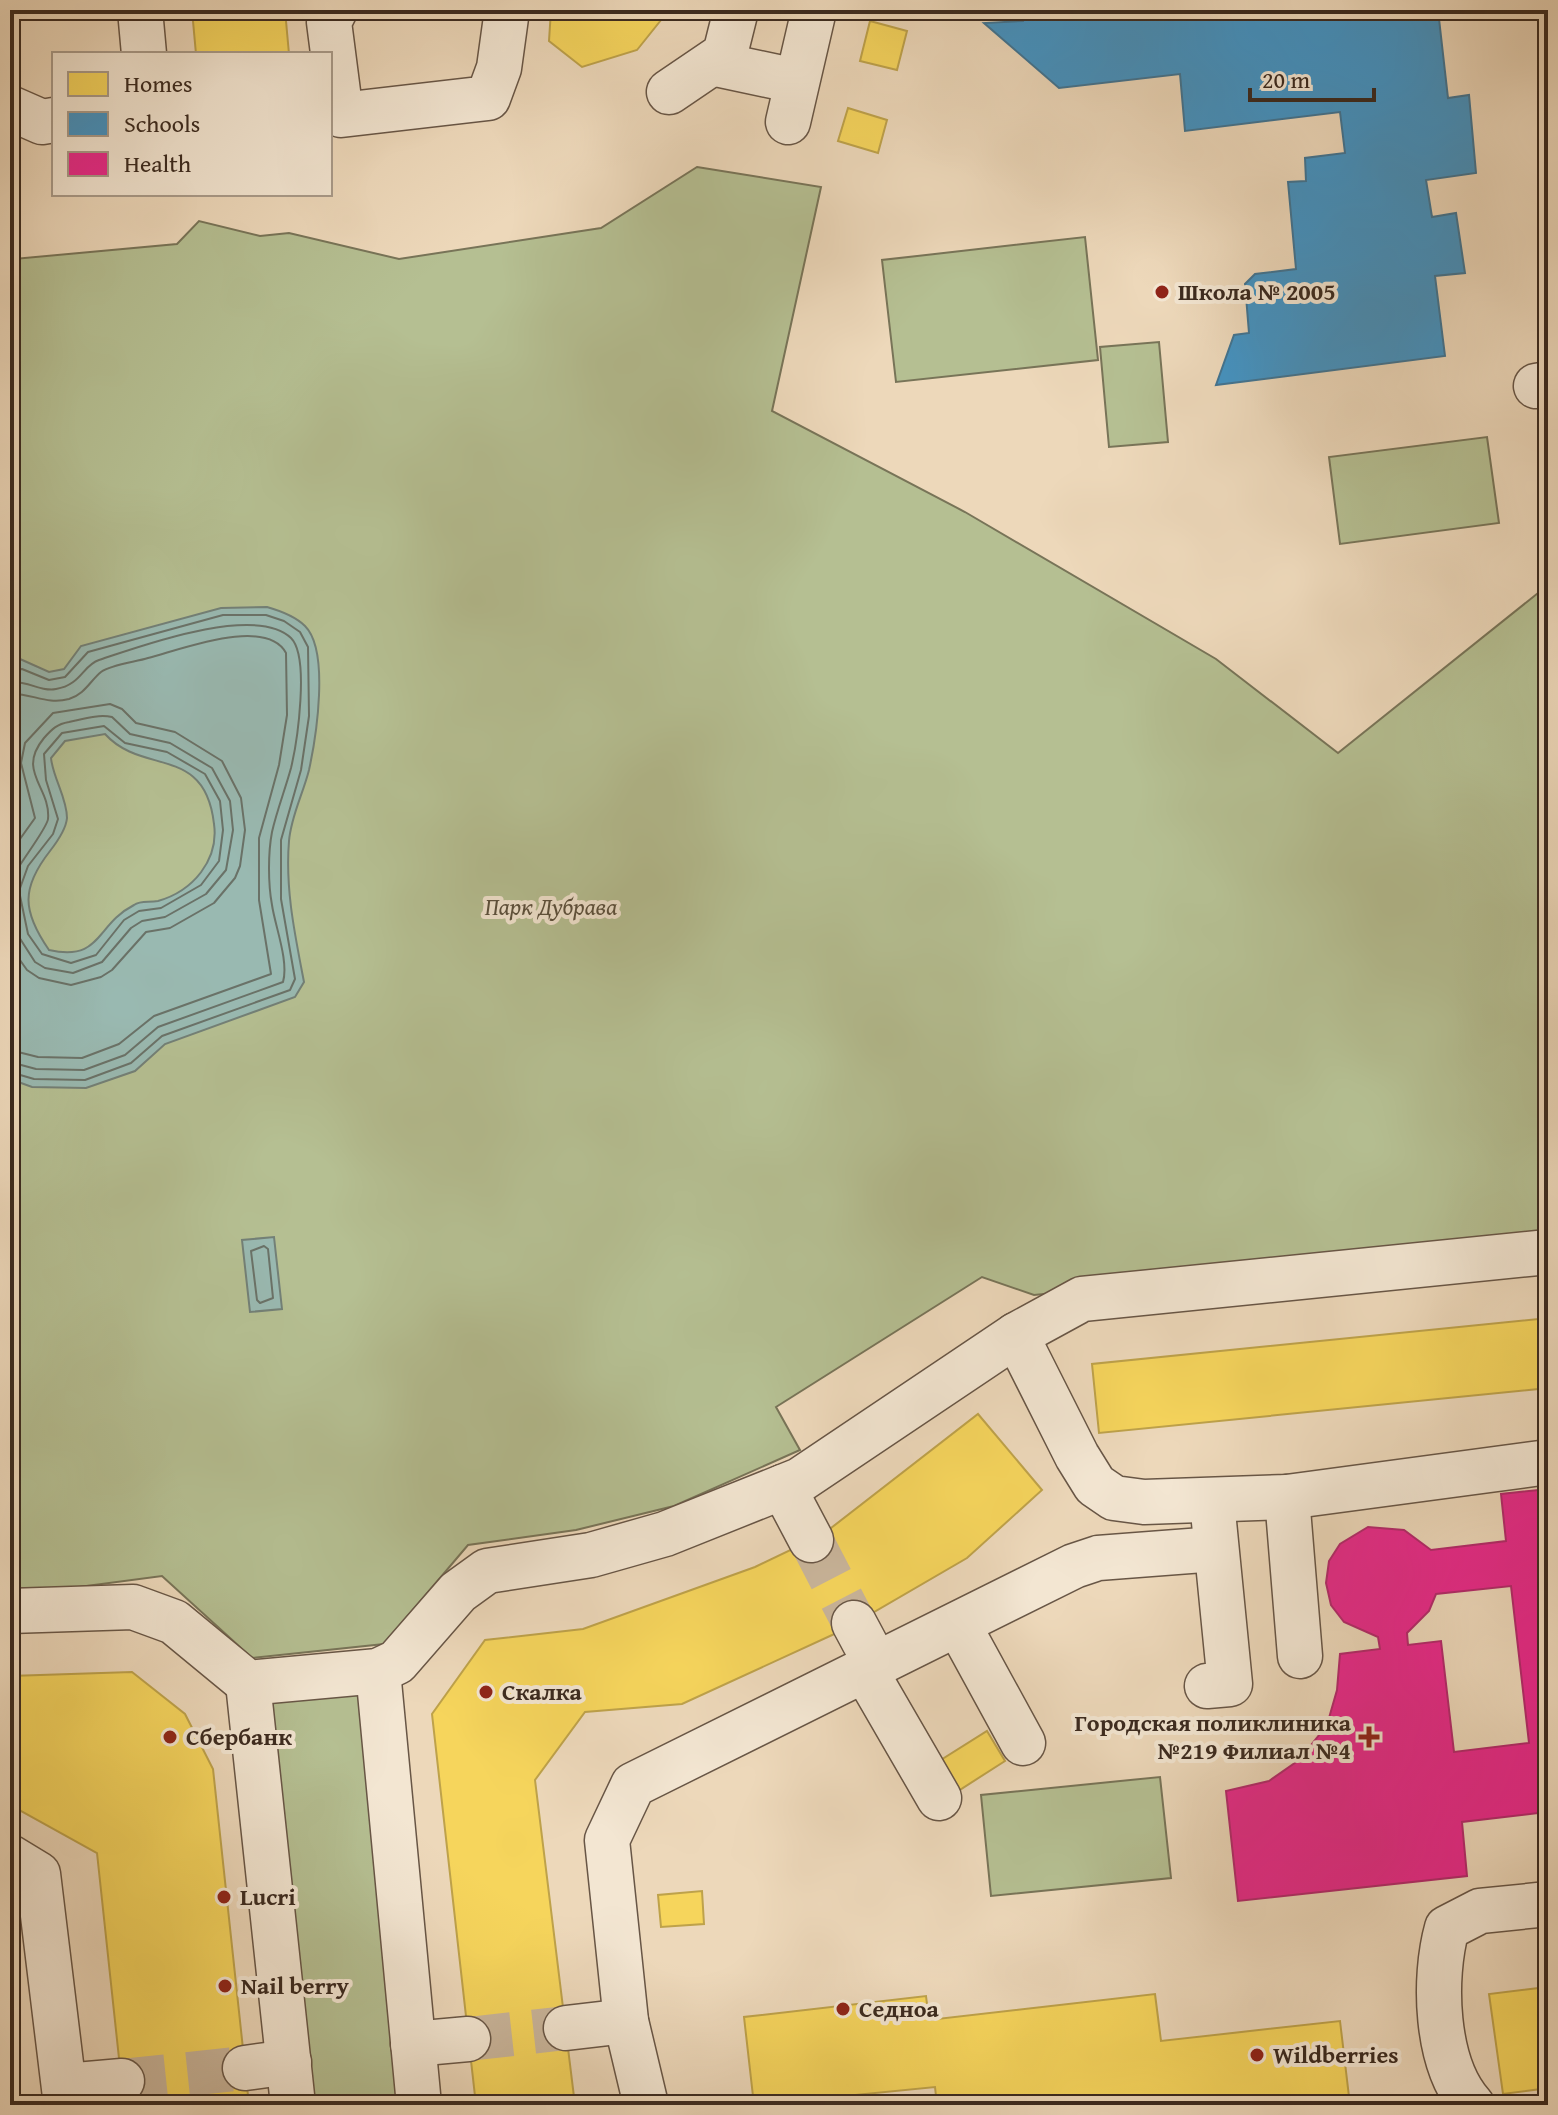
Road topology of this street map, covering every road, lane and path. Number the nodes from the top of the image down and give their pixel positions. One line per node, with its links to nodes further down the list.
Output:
1 (140, 10): 6 (lane)
2 (335, 10): 3 (lane)
3 (507, 10)
4 (736, 10): 7 (lane)
5 (814, 10): 7 (lane)
6 (144, 52)
7 (716, 64): 8 (lane)
8 (669, 92)
9 (10, 108): 10 (lane)
10 (52, 120)
11 (1548, 1252): 12 (lane)
12 (1016, 1335): 14 (lane); 16 (lane)
13 (1548, 1462): 15 (lane)
14 (783, 1487): 17 (lane); 24 (lane)
15 (1287, 1497): 16 (lane); 22 (lane)
16 (1212, 1499): 18 (lane)
17 (811, 1540)
18 (1216, 1549): 21 (lane); 26 (lane)
19 (10, 1611): 25 (lane)
20 (854, 1623): 23 (lane)
21 (959, 1626): 23 (lane); 27 (lane)
22 (1300, 1656)
23 (872, 1669): 28 (lane); 31 (lane)
24 (378, 1671): 25 (lane); 34 (lane)
25 (248, 1683): 35 (lane)
26 (1207, 1686)
27 (1023, 1743)
28 (939, 1798)
29 (10, 1857): 38 (lane)
30 (1548, 1904): 42 (lane)
31 (626, 2021): 32 (lane); 41 (lane)
32 (566, 2028)
33 (468, 2039): 34 (lane)
34 (413, 2044): 40 (lane)
35 (289, 2062): 36 (lane); 39 (lane)
36 (245, 2068)
37 (122, 2081): 38 (lane)
38 (66, 2096)
39 (293, 2105)
40 (419, 2105)
41 (646, 2105)
42 (1472, 2105)

